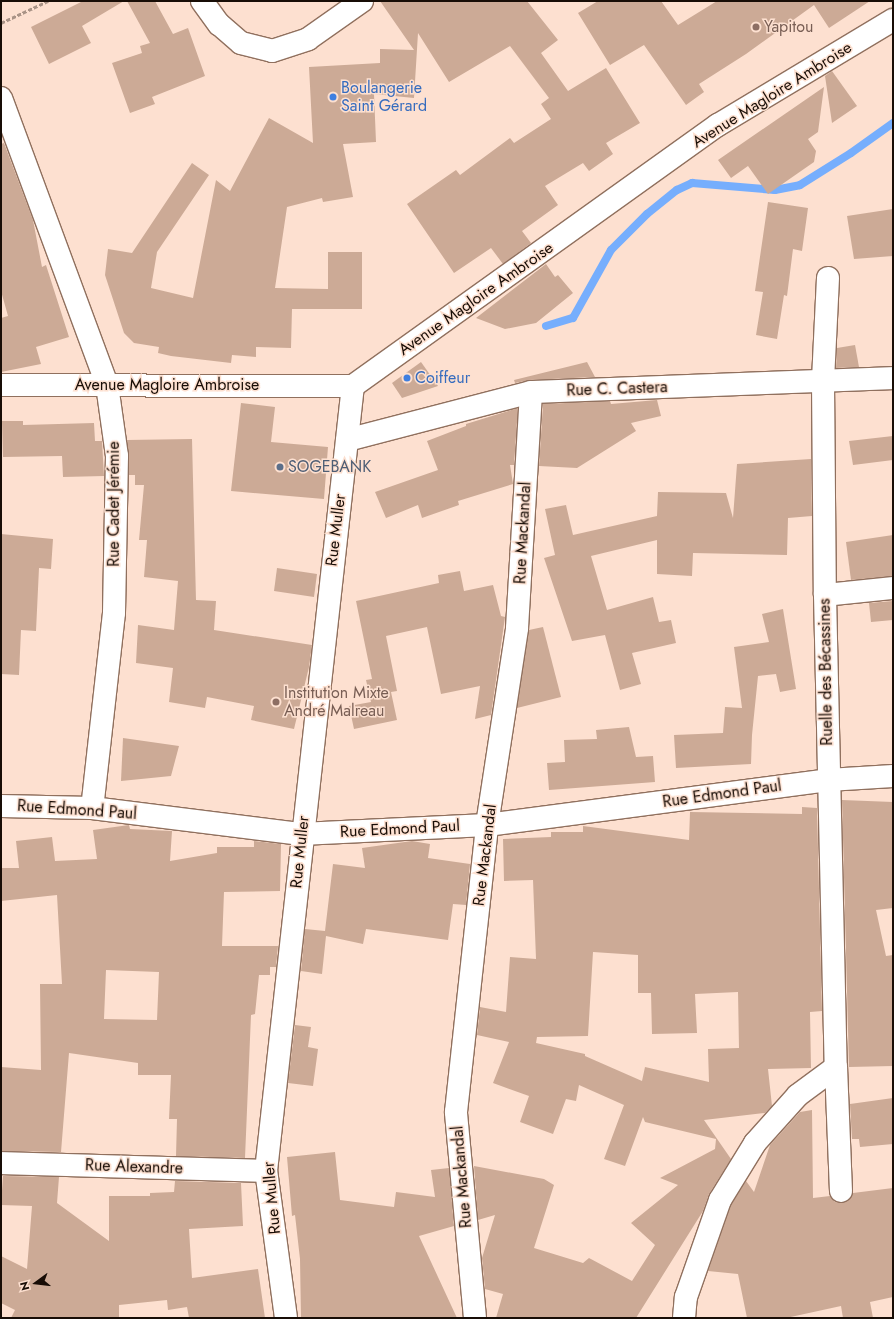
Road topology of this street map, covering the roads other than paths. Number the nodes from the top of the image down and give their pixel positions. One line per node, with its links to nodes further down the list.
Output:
1 (202, 1): 2 (street)
2 (359, 3)
3 (893, 20): 10 (street, Avenue Magloire Ambroise)
4 (1, 98): 9 (street, Rue Cadet Jérémie)
5 (828, 278): 7 (street, Ruelle des Bécassines)
6 (893, 378): 7 (street, Rue C. Castera)
7 (823, 382): 11 (street, Rue C. Castera); 14 (street, Ruelle des Bécassines)
8 (1, 385): 9 (street, Avenue Magloire Ambroise)
9 (106, 385): 10 (street, Avenue Magloire Ambroise); 18 (street, Rue Cadet Jérémie)
10 (353, 386): 12 (street, Rue Muller)
11 (531, 392): 12 (street, Rue C. Castera); 19 (street, Rue Mackandal)
12 (347, 440): 20 (street, Rue Muller)
13 (893, 588): 14 (street)
14 (825, 595): 16 (street, Ruelle des Bécassines)
15 (893, 776): 16 (street, Rue Edmond Paul)
16 (828, 780): 19 (street, Rue Edmond Paul); 21 (street, Ruelle des Bécassines)
17 (1, 806): 18 (street, Rue Edmond Paul)
18 (92, 808): 20 (street, Rue Edmond Paul)
19 (487, 825): 20 (street, Rue Edmond Paul); 26 (street, Rue Mackandal)
20 (301, 834): 23 (street, Rue Muller)
21 (836, 1067): 24 (street, Ruelle des Bécassines); 27 (street)
22 (1, 1163): 23 (street, Rue Alexandre)
23 (266, 1171): 25 (street, Rue Muller)
24 (841, 1190)
25 (286, 1318)
26 (475, 1318)
27 (684, 1318)

